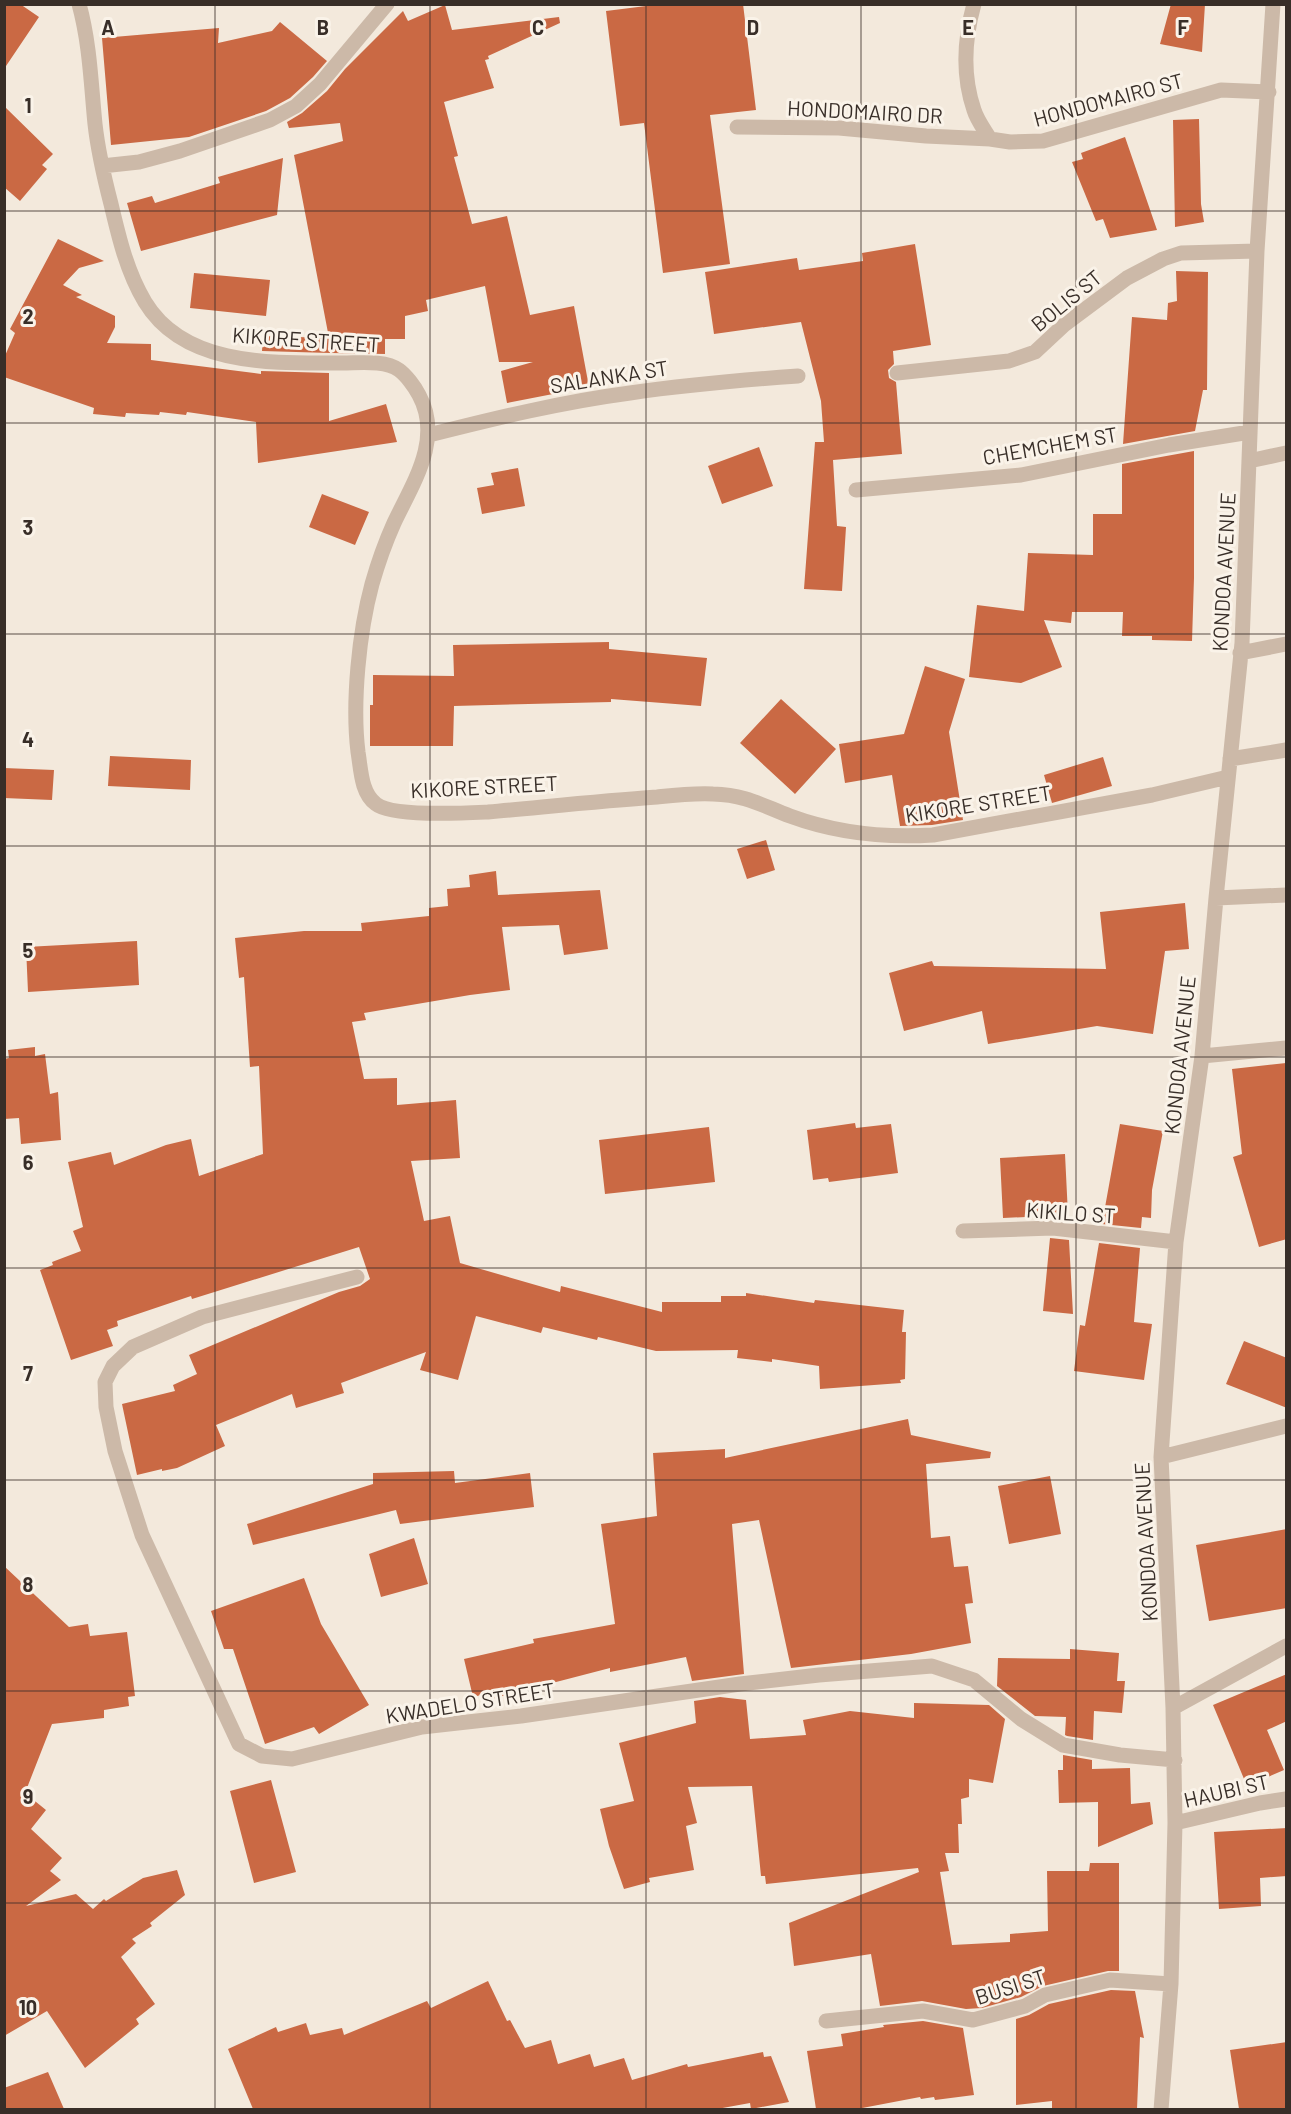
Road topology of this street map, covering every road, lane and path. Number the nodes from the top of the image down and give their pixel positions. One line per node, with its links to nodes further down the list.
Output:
1 (80, 4): 9 (street, KIKORE STREET)
2 (387, 4): 9 (street)
3 (974, 4): 8 (street)
4 (1273, 4): 5 (street, KONDOA AVENUE)
5 (1279, 45): 6 (street, KONDOA AVENUE)
6 (1269, 92): 8 (street, HONDOMAIRO ST); 10 (street, KONDOA AVENUE)
7 (737, 127): 8 (street, HONDOMAIRO DR)
8 (990, 138)
9 (102, 166): 14 (street, KIKORE STREET)
10 (1257, 251): 11 (street, BOLIS ST); 13 (street, KONDOA AVENUE)
11 (897, 373)
12 (798, 375): 14 (street, SALANKA ST)
13 (1250, 432): 16 (street, KONDOA AVENUE); 17 (street, CHEMCHEM ST)
14 (429, 435): 22 (street, KIKORE STREET)
15 (1287, 453): 16 (street)
16 (1249, 461): 19 (street, KONDOA AVENUE)
17 (856, 490)
18 (1287, 644): 19 (street)
19 (1240, 653): 21 (street, KONDOA AVENUE)
20 (1287, 750): 21 (street)
21 (1230, 759): 22 (street, KONDOA AVENUE)
22 (1228, 777): 24 (street, KONDOA AVENUE)
23 (1287, 896): 24 (street)
24 (1216, 898): 26 (street, KONDOA AVENUE)
25 (1287, 1048): 26 (street)
26 (1202, 1056): 28 (street, KONDOA AVENUE)
27 (963, 1231): 28 (street, KIKILO ST)
28 (1176, 1242): 31 (street, KONDOA AVENUE)
29 (357, 1277): 34 (street, KWADELO STREET)
30 (1287, 1426): 31 (street)
31 (1161, 1457): 33 (street, KONDOA AVENUE)
32 (1287, 1646): 33 (street)
33 (1173, 1708): 34 (street, KONDOA AVENUE)
34 (1174, 1760): 36 (street, KONDOA AVENUE)
35 (1287, 1799): 36 (street, HAUBI ST)
36 (1175, 1823): 37 (street, KONDOA AVENUE)
37 (1171, 1984): 38 (street, BUSI ST); 39 (street, KONDOA AVENUE)
38 (826, 2021)
39 (1161, 2109)

